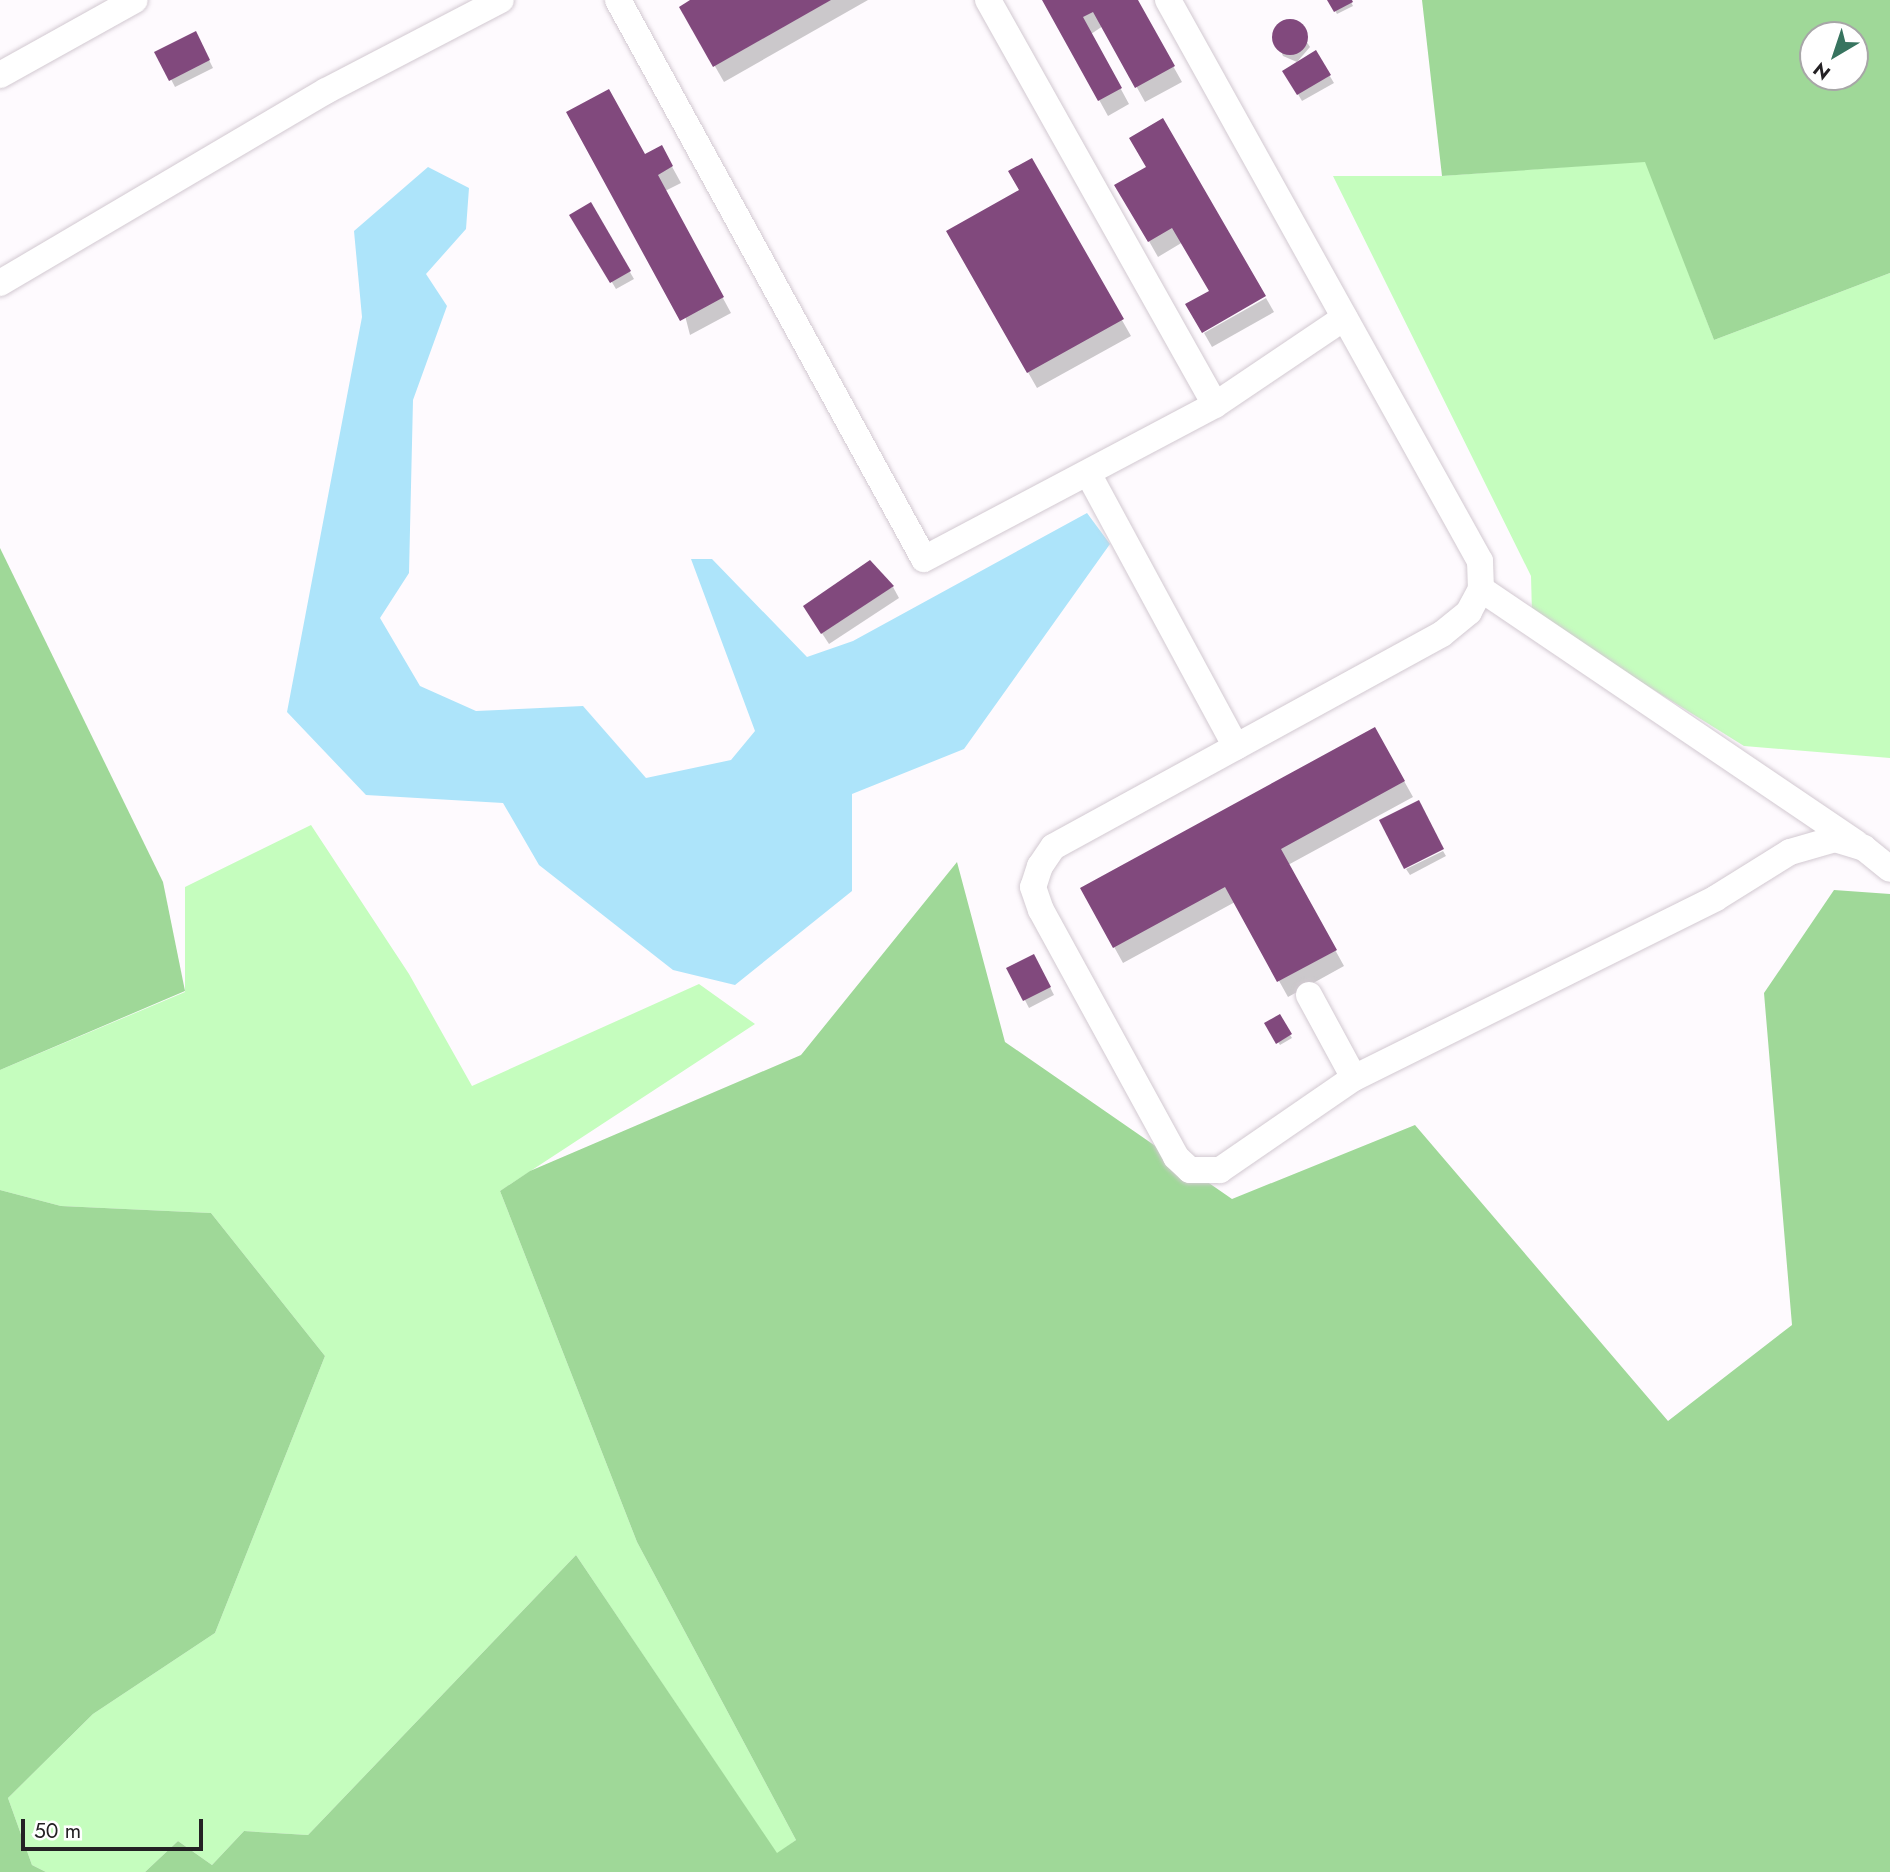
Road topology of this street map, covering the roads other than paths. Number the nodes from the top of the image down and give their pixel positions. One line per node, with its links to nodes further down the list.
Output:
1 (135, 0): 6 (street)
2 (500, 0): 7 (street)
3 (618, 0): 10 (street)
4 (988, 0): 9 (street)
5 (1168, 0): 8 (street)
6 (0, 75)
7 (0, 283)
8 (1344, 318): 9 (street); 11 (street)
9 (1215, 405): 10 (street)
10 (1088, 475): 12 (street)
11 (1481, 589): 12 (street); 13 (street)
12 (1236, 747): 16 (street)
13 (1864, 848): 14 (street); 16 (street)
14 (1890, 869)
15 (1309, 995): 16 (street)
16 (1354, 1079)

